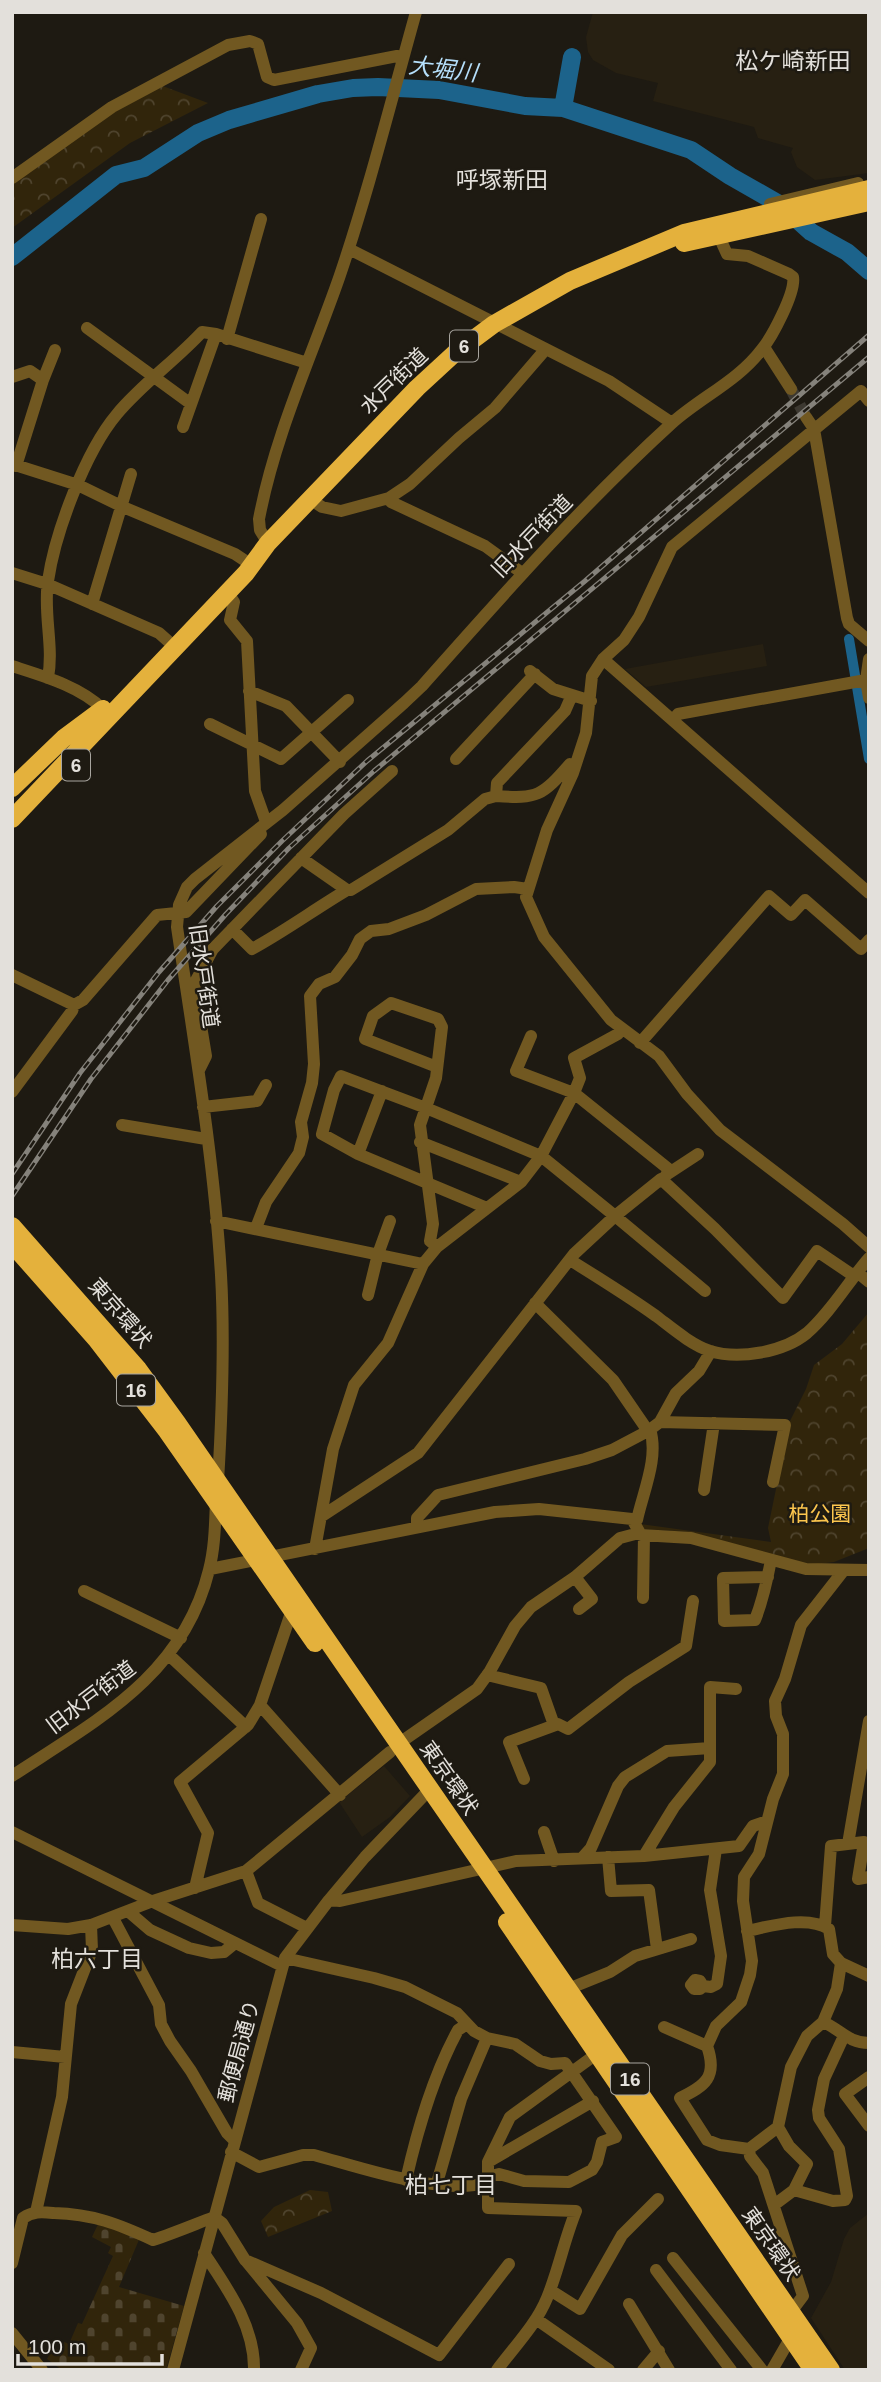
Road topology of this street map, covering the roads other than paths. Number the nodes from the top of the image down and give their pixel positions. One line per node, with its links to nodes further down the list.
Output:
1 (416, 12): 2 (street)
2 (402, 60): 3 (street); 12 (street)
3 (12, 178)
4 (869, 181): 7 (street)
5 (869, 189): 7 (highway, 水戸街道 / 6)
6 (869, 202): 7 (highway, 水戸街道 / 6)
7 (827, 205): 8 (highway); 10 (highway, 水戸街道 / 6); 10 (street)
8 (869, 211)
9 (261, 219): 15 (street)
10 (756, 222): 11 (highway, 水戸街道 / 6)
11 (726, 230): 13 (highway, 水戸街道 / 6); 16 (street, 旧水戸街道)
12 (349, 248): 13 (street); 19 (street)
13 (494, 324): 18 (street); 34 (highway, 水戸街道 / 6)
14 (87, 328): 21 (street)
15 (222, 336): 19 (street); 21 (street); 25 (street)
16 (764, 348): 23 (street); 27 (street, 旧水戸街道)
17 (55, 351): 22 (street)
18 (545, 351): 27 (street); 33 (street)
19 (307, 363): 36 (street)
20 (12, 377): 22 (street)
21 (155, 377): 25 (street); 32 (street)
22 (43, 380): 30 (street)
23 (791, 389)
24 (869, 401): 29 (street)
25 (191, 404): 28 (street)
26 (806, 417): 29 (street)
27 (672, 423): 39 (street, 旧水戸街道)
28 (183, 427)
29 (814, 429): 44 (street); 45 (street)
30 (14, 465): 32 (street)
31 (131, 474): 35 (street)
32 (78, 485): 35 (street); 40 (street)
33 (389, 498): 34 (street); 39 (street)
34 (310, 499): 36 (highway, 水戸街道 / 6)
35 (123, 507): 37 (street); 42 (street)
36 (268, 543): 37 (highway, 水戸街道 / 6); 41 (highway, 水戸街道 / 6)
37 (244, 560): 43 (highway, 水戸街道 / 6)
38 (12, 573): 40 (street)
39 (522, 573): 62 (street, 旧水戸街道)
40 (47, 584): 42 (street); 48 (street)
41 (228, 593): 50 (street); 51 (highway, 水戸街道 / 6)
42 (92, 604): 43 (street)
43 (168, 641): 56 (highway, 水戸街道 / 6)
44 (869, 641)
45 (604, 659): 55 (street); 57 (street)
46 (869, 659): 49 (street)
47 (12, 666): 48 (street)
48 (48, 678): 56 (street)
49 (866, 680): 53 (street); 57 (street)
50 (249, 691): 59 (street); 60 (street)
51 (132, 692): 69 (highway, 水戸街道 / 6); 71 (highway, 6)
52 (572, 695): 55 (street); 61 (street); 66 (street)
53 (869, 698)
54 (348, 700): 59 (street)
55 (591, 701): 63 (street)
56 (103, 709): 65 (highway, 6); 67 (highway, 水戸街道 / 6)
57 (674, 719): 75 (street)
58 (210, 724): 60 (street)
59 (312, 732): 60 (street); 62 (street)
60 (254, 746): 70 (street)
61 (456, 759)
62 (340, 762): 68 (street, 旧水戸街道)
63 (575, 766): 66 (street); 73 (street)
64 (392, 771): 72 (street)
65 (12, 788)
66 (496, 796): 74 (street)
67 (12, 803)
68 (283, 810): 70 (street, 旧水戸街道); 79 (street)
69 (12, 819)
70 (266, 822): 84 (street, 旧水戸街道)
71 (12, 832)
72 (301, 858): 74 (street); 76 (street)
73 (528, 889): 80 (street); 105 (street)
74 (347, 890): 76 (street)
75 (869, 893)
76 (232, 929): 84 (street)
77 (869, 940): 82 (street)
78 (12, 975): 79 (street)
79 (74, 1005): 87 (street)
80 (621, 1030): 82 (street); 88 (street)
81 (531, 1037): 88 (street)
82 (640, 1043): 107 (street)
83 (437, 1067): 83 (street); 90 (street)
84 (198, 1070): 89 (street, 旧水戸街道)
85 (266, 1085): 89 (street)
86 (382, 1091): 90 (street); 94 (street); 94 (street)
87 (12, 1092)
88 (574, 1093): 96 (street); 97 (street)
89 (203, 1107): 92 (street, 旧水戸街道)
90 (426, 1108): 93 (street); 96 (street)
91 (122, 1125): 92 (street)
92 (206, 1139): 102 (street, 旧水戸街道)
93 (420, 1142): 98 (street); 99 (street)
94 (358, 1153): 98 (street)
95 (698, 1153): 97 (street)
96 (541, 1156): 99 (street); 101 (street)
97 (666, 1175): 101 (street); 113 (street)
98 (426, 1181): 100 (street); 108 (street)
99 (521, 1182): 100 (street)
100 (487, 1208): 108 (street)
101 (615, 1216): 111 (street); 115 (street)
102 (216, 1221): 105 (street); 121 (street, 旧水戸街道)
103 (390, 1222): 109 (street)
104 (12, 1226): 121 (highway, 東京環状 / 16)
105 (256, 1228): 109 (street)
106 (12, 1244): 124 (highway, 東京環状 / 16)
107 (869, 1247)
108 (437, 1248): 112 (street)
109 (378, 1254): 112 (street); 116 (street)
110 (869, 1258): 113 (street)
111 (570, 1260): 117 (street); 118 (street)
112 (424, 1264): 125 (street)
113 (855, 1274): 114 (street); 118 (street)
114 (869, 1282)
115 (705, 1291)
116 (368, 1295)
117 (535, 1303): 120 (street); 125 (street)
118 (711, 1351): 120 (street)
119 (714, 1423): 120 (street); 122 (street); 123 (street)
120 (653, 1427): 126 (street); 127 (street)
121 (218, 1480): 124 (street, 旧水戸街道); 130 (highway, 東京環状 / 16)
122 (774, 1482)
123 (704, 1490)
124 (216, 1501): 130 (highway, 東京環状 / 16); 132 (street, 旧水戸街道)
125 (322, 1516): 129 (street)
126 (632, 1519): 127 (street); 128 (street)
127 (417, 1527): 129 (street)
128 (641, 1534): 131 (street); 135 (street); 138 (street)
129 (315, 1549): 130 (street)
130 (264, 1559): 132 (street); 141 (highway, 東京環状 / 16); 150 (highway, 東京環状 / 16)
131 (771, 1560): 133 (street); 136 (street)
132 (210, 1569): 142 (street, 旧水戸街道)
133 (844, 1570): 134 (street); 156 (street)
134 (869, 1570)
135 (575, 1577): 140 (street); 144 (street)
136 (768, 1577): 136 (street)
137 (84, 1591): 142 (street)
138 (643, 1598)
139 (693, 1601): 148 (street)
140 (579, 1609)
141 (292, 1610): 146 (street); 150 (highway, 東京環状 / 16)
142 (181, 1638): 143 (street, 旧水戸街道)
143 (169, 1655): 149 (street); 152 (street, 旧水戸街道)
144 (487, 1675): 148 (street); 150 (street)
145 (736, 1689): 151 (street)
146 (260, 1705): 149 (street); 155 (street)
147 (869, 1721): 159 (street)
148 (554, 1726): 153 (street)
149 (246, 1727): 168 (street)
150 (394, 1748): 154 (highway, 東京環状 / 16); 155 (street)
151 (710, 1748): 161 (street); 163 (street)
152 (12, 1776)
153 (524, 1780)
154 (425, 1793): 165 (highway, 東京環状 / 16); 169 (street, 郵便局通り)
155 (340, 1795): 166 (street)
156 (767, 1821): 160 (street); 177 (street)
157 (12, 1832): 170 (street)
158 (544, 1832): 164 (street)
159 (848, 1844): 167 (street); 175 (street)
160 (716, 1849): 161 (street); 184 (street)
161 (644, 1856): 162 (street)
162 (608, 1857): 163 (street); 180 (street)
163 (582, 1858): 164 (street)
164 (554, 1861): 165 (street)
165 (478, 1870): 169 (street); 185 (highway, 東京環状 / 16); 193 (highway, 東京環状 / 16)
166 (246, 1871): 168 (street); 176 (street)
167 (869, 1877)
168 (195, 1888): 170 (street)
169 (329, 1900): 176 (street, 郵便局通り)
170 (153, 1901): 171 (street); 179 (street)
171 (129, 1912): 172 (street); 179 (street)
172 (113, 1918): 174 (street); 201 (street)
173 (12, 1925): 174 (street)
174 (91, 1925): 195 (street)
175 (825, 1926): 177 (street); 182 (street)
176 (307, 1928): 181 (street, 郵便局通り)
177 (747, 1931): 192 (street)
178 (691, 1939): 180 (street)
179 (235, 1943): 181 (street)
180 (657, 1949): 185 (street)
181 (283, 1962): 187 (street); 201 (street, 郵便局通り)
182 (841, 1963): 183 (street); 186 (street)
183 (869, 1976)
184 (703, 1986)
185 (568, 1989): 193 (highway, 東京環状 / 16)
186 (822, 2022): 190 (street); 200 (street)
187 (467, 2024): 189 (street); 204 (street)
188 (664, 2027): 192 (street)
189 (487, 2038): 196 (street); 206 (street)
190 (843, 2038): 191 (street); 207 (street)
191 (869, 2043)
192 (707, 2046): 202 (street)
193 (602, 2050): 196 (street); 220 (highway, 東京環状 / 16); 223 (highway, 東京環状 / 16)
194 (12, 2052): 195 (street)
195 (65, 2057): 210 (street)
196 (572, 2072): 198 (street); 203 (street)
197 (869, 2077): 199 (street)
198 (593, 2101): 203 (street); 205 (street)
199 (869, 2126)
200 (778, 2127): 202 (street); 207 (street)
201 (233, 2146): 204 (street); 211 (street, 郵便局通り)
202 (749, 2149): 209 (street)
203 (488, 2162): 205 (street)
204 (406, 2180): 206 (street)
205 (487, 2180): 206 (street); 218 (street)
206 (437, 2183)
207 (794, 2190): 209 (street)
208 (658, 2199): 218 (street)
209 (774, 2205): 220 (street)
210 (24, 2215): 211 (street); 215 (street)
211 (214, 2217): 212 (street, 郵便局通り); 214 (street)
212 (204, 2253): 226 (street, 郵便局通り); 227 (street)
213 (673, 2258): 234 (street)
214 (245, 2260): 216 (street); 228 (street)
215 (12, 2263)
216 (509, 2264)
217 (656, 2270): 233 (street)
218 (550, 2290): 221 (street)
219 (629, 2304): 224 (street)
220 (791, 2312): 237 (highway, 東京環状 / 16)
221 (536, 2319): 229 (street); 230 (street)
222 (12, 2333): 225 (street)
223 (791, 2337): 235 (street); 236 (highway, 東京環状 / 16)
224 (659, 2351): 231 (street); 232 (street)
225 (37, 2368)
226 (173, 2370)
227 (254, 2370)
228 (301, 2370)
229 (497, 2370)
230 (608, 2370)
231 (643, 2370)
232 (669, 2370)
233 (731, 2370)
234 (762, 2370)
235 (772, 2370)
236 (813, 2370)
237 (831, 2370)

